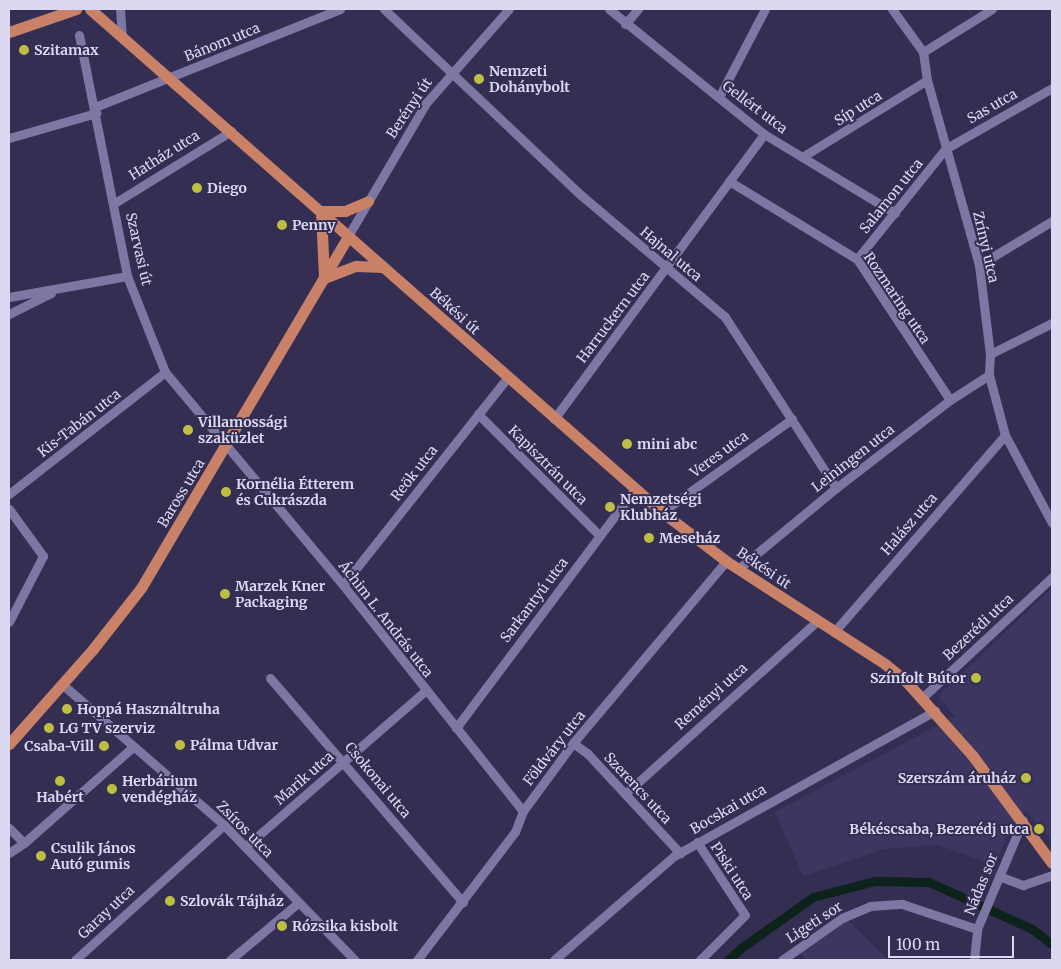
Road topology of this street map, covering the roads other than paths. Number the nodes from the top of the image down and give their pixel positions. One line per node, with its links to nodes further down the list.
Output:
1 (48, 9): 13 (main road)
2 (76, 9): 13 (main road)
3 (90, 9): 17 (main road)
4 (120, 9): 17 (street)
5 (340, 9): 20 (street, Bánom utca)
6 (384, 9): 19 (street, Hajnal utca)
7 (510, 9): 19 (street, Berényi út)
8 (609, 9): 14 (street, Gellért utca)
9 (638, 9): 14 (street)
10 (765, 9): 23 (street)
11 (893, 9): 18 (street, Zrínyi utca)
12 (992, 9): 18 (street)
13 (40, 20): 15 (main road)
14 (625, 24): 23 (street, Gellért utca)
15 (9, 32)
16 (79, 35): 24 (street, Szarvasi út)
17 (122, 36): 20 (main road)
18 (923, 52): 21 (street, Zrínyi utca)
19 (451, 72): 31 (street, Berényi út); 40 (street, Hajnal utca)
20 (170, 78): 24 (street, Bánom utca); 25 (main road)
21 (926, 80): 28 (street, Zrínyi utca); 29 (street, Síp utca)
22 (1052, 88): 28 (street, Sas utca)
23 (719, 97): 26 (street, Gellért utca)
24 (95, 110): 27 (street, Bánom utca); 32 (street, Szarvasi út)
25 (230, 131): 32 (street, Hatház utca); 33 (main road)
26 (764, 134): 29 (street, Gellért utca); 30 (street, Harruckern utca)
27 (9, 138)
28 (945, 149): 34 (street, Salamon utca); 38 (street, Zrínyi utca)
29 (802, 157): 34 (street, Gellért utca)
30 (729, 181): 37 (street, Rozmaring utca); 40 (street, Harruckern utca)
31 (368, 201): 33 (main road); 36 (street, Berényi út)
32 (113, 204): 41 (street, Szarvasi út)
33 (321, 211): 36 (main road); 42 (main road)
34 (895, 214): 37 (street, Salamon utca)
35 (1052, 221): 38 (street)
36 (348, 236): 39 (main road, Békési út); 42 (main road, Baross utca)
37 (857, 259): 51 (street, Rozmaring utca)
38 (979, 265): 47 (street, Zrínyi utca)
39 (383, 267): 42 (main road); 50 (main road, Békési út)
40 (666, 269): 53 (street, Harruckern utca); 54 (street, Hajnal utca)
41 (127, 276): 43 (street); 48 (street, Szarvasi út)
42 (324, 278): 56 (main road, Baross utca)
43 (56, 290): 44 (street); 45 (street)
44 (9, 298)
45 (9, 314)
46 (1052, 323): 47 (street)
47 (990, 354): 49 (street, Zrínyi utca)
48 (165, 372): 56 (street, Szarvasi út); 59 (street, Kis-Tabán utca)
49 (989, 375): 51 (street, Leiningen utca); 55 (street, Zrínyi utca)
50 (507, 378): 52 (street, Reök utca); 53 (main road, Békési út)
51 (950, 400): 57 (street, Leiningen utca)
52 (478, 414): 63 (street, Kapisztrán utca); 67 (street, Reök utca)
53 (554, 419): 58 (main road, Békési út)
54 (792, 419): 57 (street, Hajnal utca); 61 (street, Veres utca)
55 (1005, 435): 62 (street, Zrínyi utca); 70 (street, Halász utca)
56 (226, 446): 67 (street, Áchim L. András utca); 72 (main road, Baross utca)
57 (836, 488): 65 (street, Leiningen utca)
58 (635, 489): 61 (main road, Békési út); 63 (street, Sarkantyú utca)
59 (9, 494)
60 (9, 509): 69 (street)
61 (662, 512): 64 (main road, Békési út)
62 (1052, 523)
63 (599, 535): 76 (street, Sarkantyú utca)
64 (726, 561): 65 (main road, Békési út); 77 (street, Földváry utca)
65 (738, 569): 68 (main road, Békési út)
66 (1052, 577): 74 (street, Bezerédi utca)
67 (343, 585): 73 (street, Áchim L. András utca)
68 (817, 621): 70 (main road, Békési út); 81 (street, Reményi utca)
69 (9, 622)
70 (834, 632): 74 (main road, Békési út)
71 (270, 678): 80 (street, Csokonai utca)
72 (62, 684): 78 (main road, Baross utca); 79 (street, Zsíros utca)
73 (425, 691): 76 (street, Áchim L. András utca); 80 (street, Marik utca)
74 (923, 697): 75 (main road, Békési út)
75 (935, 711): 83 (main road, Békési út); 86 (street, Bocskai utca)
76 (456, 728): 82 (street, Áchim L. András utca)
77 (573, 743): 81 (street, Szerencs utca); 82 (street, Földváry utca)
78 (9, 744)
79 (133, 748): 84 (street, Zsíros utca); 87 (street)
80 (344, 761): 88 (street, Marik utca); 94 (street, Csokonai utca)
81 (624, 794): 89 (street, Szerencs utca)
82 (523, 811): 94 (street, Földváry utca)
83 (1023, 820): 91 (main road, Békési út); 93 (street, Nádas sor)
84 (224, 825): 88 (street, Zsíros utca); 97 (street, Garay utca)
85 (9, 828): 87 (street)
86 (697, 842): 89 (street, Bocskai utca); 102 (street, Piski utca)
87 (24, 843): 90 (street)
88 (245, 847): 95 (street, Zsíros utca)
89 (680, 853): 101 (street, Bocskai utca)
90 (9, 854)
91 (1052, 863)
92 (1052, 875): 93 (street)
93 (998, 876): 96 (street, Nádas sor)
94 (462, 902): 100 (street, Földváry utca)
95 (298, 903): 98 (street); 99 (street, Zsíros utca)
96 (972, 927): 103 (street, Ligeti sor); 104 (street, Nádas sor)
97 (75, 960)
98 (230, 960)
99 (355, 960)
100 (417, 960)
101 (554, 960)
102 (700, 960)
103 (782, 960)
104 (974, 960)

